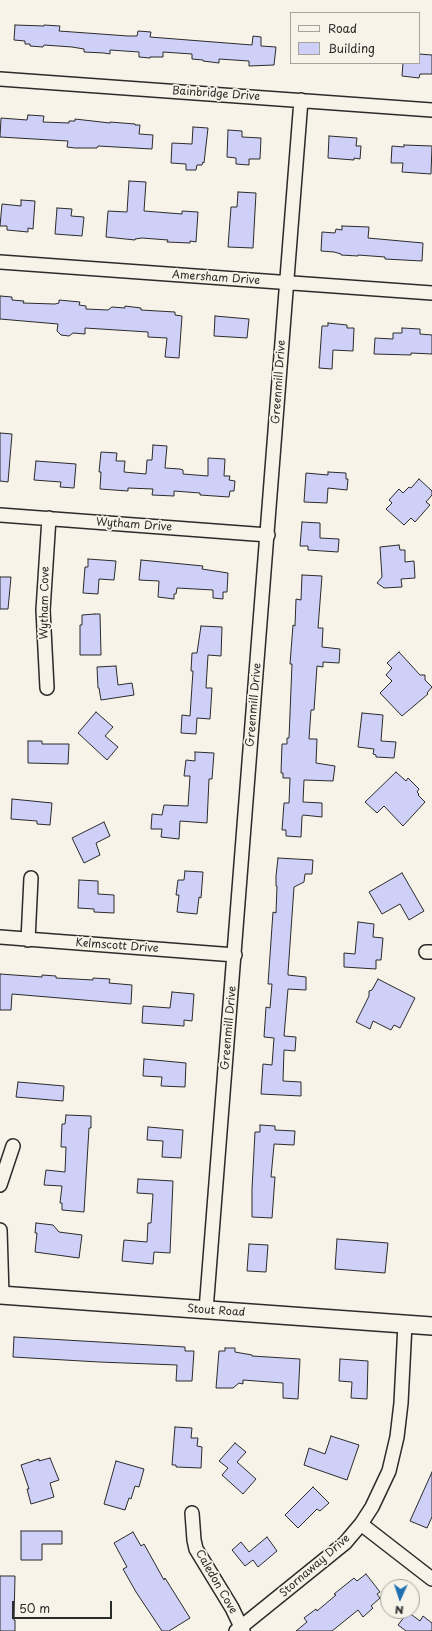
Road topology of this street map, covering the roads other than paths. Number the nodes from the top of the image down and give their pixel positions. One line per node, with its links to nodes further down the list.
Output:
1 (0, 79): 2 (street, Bainbridge Drive)
2 (301, 100): 3 (street, Bainbridge Drive); 5 (street, Greenmill Drive)
3 (432, 110)
4 (0, 262): 5 (street, Amersham Drive)
5 (287, 282): 6 (street, Amersham Drive); 9 (street, Greenmill Drive)
6 (432, 293)
7 (0, 515): 8 (street, Wytham Drive)
8 (49, 518): 9 (street, Wytham Drive); 10 (street, Wytham Cove)
9 (268, 535): 14 (street, Greenmill Drive)
10 (47, 688)
11 (31, 878): 13 (street)
12 (0, 938): 13 (street, Kelmscott Drive)
13 (28, 940): 14 (street, Kelmscott Drive)
14 (235, 955): 19 (street, Greenmill Drive)
15 (13, 1146): 16 (street)
16 (0, 1185)
17 (0, 1230): 18 (street)
18 (1, 1295): 19 (street, Stout Road)
19 (206, 1310): 20 (street, Stout Road)
20 (405, 1324): 21 (street, Stout Road); 23 (street, Stornaway Drive)
21 (432, 1326)
22 (192, 1513): 25 (street, Caledon Cove)
23 (361, 1524): 24 (street); 25 (street, Stornaway Drive)
24 (432, 1579)
25 (240, 1630)

